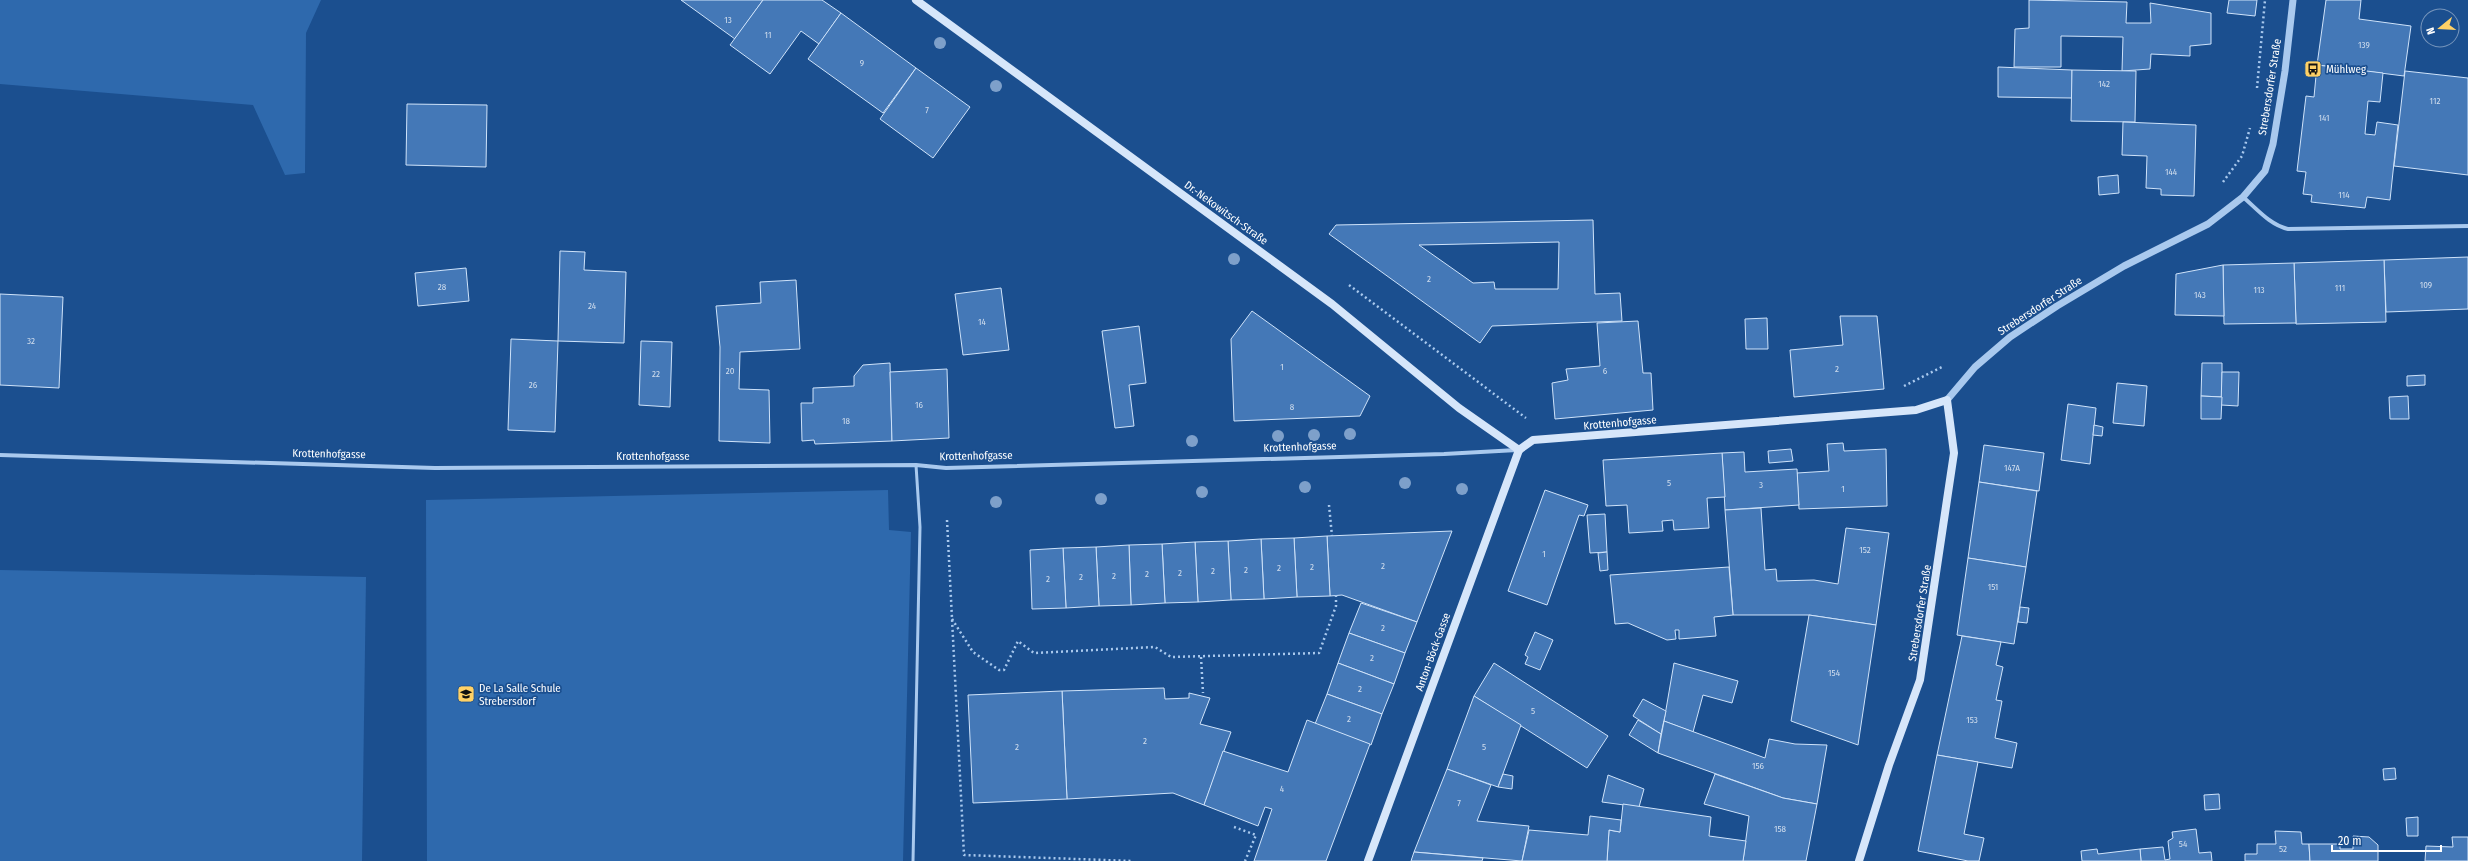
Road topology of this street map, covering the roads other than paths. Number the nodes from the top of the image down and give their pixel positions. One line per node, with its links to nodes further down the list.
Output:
1 (916, 0): 6 (main road, Dr.-Nekowitsch-Straße)
2 (2293, 0): 3 (street, Strebersdorfer Straße)
3 (2243, 197): 4 (street); 5 (street, Strebersdorfer Straße)
4 (2468, 226)
5 (1947, 400): 6 (main road, Krottenhofgasse); 11 (main road, Strebersdorfer Straße)
6 (1519, 450): 8 (street, Krottenhofgasse); 10 (main road, Anton-Böck-Gasse)
7 (0, 455): 8 (street, Krottenhofgasse)
8 (916, 465): 9 (lane)
9 (913, 861)
10 (1368, 861)
11 (1859, 861)

